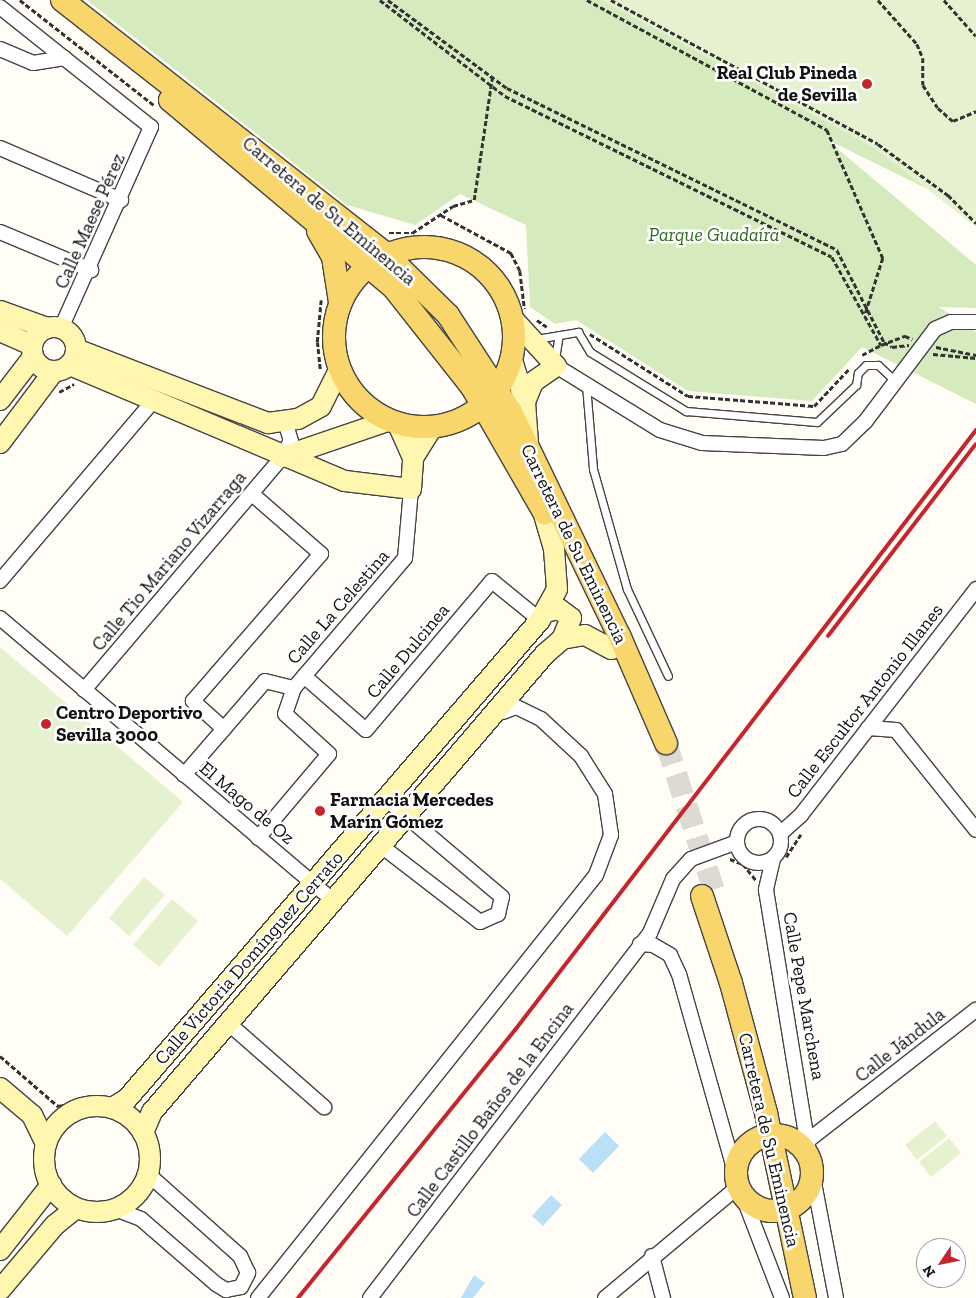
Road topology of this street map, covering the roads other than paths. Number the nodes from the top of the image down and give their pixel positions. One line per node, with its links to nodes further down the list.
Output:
1 (63, 1): 7 (main road, Carretera de Su Eminencia); 9 (main road, Carretera de Su Eminencia)
2 (0, 7): 4 (street)
3 (0, 49): 4 (street)
4 (65, 58): 6 (street, Calle Maese Pérez)
5 (0, 148): 6 (street)
6 (121, 200): 12 (street, Calle Maese Pérez)
7 (303, 212): 11 (main road, Carretera de Su Eminencia); 13 (main road)
8 (0, 232): 12 (street)
9 (359, 233): 10 (main road); 11 (main road, Carretera de Su Eminencia)
10 (421, 246): 11 (main road); 15 (main road)
11 (378, 261): 13 (main road); 28 (main road, Carretera de Su Eminencia)
12 (91, 270): 17 (street, Calle Maese Pérez)
13 (331, 298): 25 (main road)
14 (0, 311): 17 (street)
15 (524, 316): 20 (street); 22 (main road)
16 (976, 322): 26 (street)
17 (54, 328): 21 (street); 23 (street)
18 (0, 331): 21 (street)
19 (559, 335): 20 (lane); 24 (lane); 26 (lane)
20 (530, 340): 24 (street)
21 (33, 351): 23 (street); 30 (street)
22 (513, 358): 24 (street); 28 (main road); 31 (street)
23 (66, 362): 29 (street); 32 (street); 35 (street)
24 (556, 366): 27 (street); 31 (street)
25 (329, 374): 32 (street); 33 (main road)
26 (894, 380): 27 (street)
27 (586, 383): 49 (lane)
28 (489, 396): 34 (main road); 36 (main road, Carretera de Su Eminencia); 41 (main road, Carretera de Su Eminencia)
29 (155, 399): 37 (street); 42 (street)
30 (0, 400)
31 (525, 402): 36 (street)
32 (285, 421): 37 (street)
33 (393, 422): 34 (main road); 37 (street); 38 (street)
34 (432, 428): 38 (street)
35 (0, 443)
36 (528, 447): 47 (main road, Carretera de Su Eminencia)
37 (282, 457): 39 (street); 40 (street, Calle Tio Mariano Vizarraga)
38 (413, 458): 39 (street)
39 (412, 489): 48 (street, Calle La Celestina)
40 (252, 494): 51 (street, Calle Tio Mariano Vizarraga); 53 (street)
41 (542, 508): 44 (street, Calle Victoria Domínguez Cerrato); 47 (main road, Carretera de Su Eminencia)
42 (0, 581)
43 (976, 589): 54 (street, Calle Escultor Antonio Illanes)
44 (543, 616): 46 (street); 48 (street, Calle Dulcinea); 56 (street, Calle Victoria Domínguez Cerrato)
45 (0, 618): 51 (street, El Mago de Oz)
46 (562, 639): 47 (street); 57 (street, Calle Victoria Domínguez Cerrato)
47 (611, 650)
48 (304, 676): 50 (street, Calle La Celestina)
49 (668, 676)
50 (294, 688): 53 (street); 60 (street)
51 (84, 690): 55 (street, El Mago de Oz)
52 (503, 712): 88 (street)
53 (224, 728): 55 (street)
54 (868, 728): 58 (street); 59 (street, Calle Escultor Antonio Illanes)
55 (184, 775): 60 (street, El Mago de Oz)
56 (386, 799): 57 (street); 64 (street, Calle Victoria Domínguez Cerrato)
57 (405, 815): 62 (street, Calle Victoria Domínguez Cerrato); 62 (street)
58 (976, 830)
59 (780, 833): 61 (street); 63 (street)
60 (258, 838): 64 (street, El Mago de Oz)
61 (737, 842): 63 (street); 67 (street, Calle Castillo Baños de la Encina)
62 (380, 845): 66 (street, Calle Victoria Domínguez Cerrato)
63 (773, 859): 78 (street, Calle Pepe Marchena)
64 (313, 883): 66 (street, El Mago de Oz); 72 (street, Calle Victoria Domínguez Cerrato)
65 (708, 893): 76 (main road, Carretera de Su Eminencia)
66 (333, 900): 69 (street, Calle Victoria Domínguez Cerrato)
67 (640, 944): 81 (street); 89 (street, Calle Castillo Baños de la Encina)
68 (976, 1010): 78 (street, Calle Jándula)
69 (228, 1023): 71 (street); 75 (street, Calle Victoria Domínguez Cerrato)
70 (0, 1088): 73 (street)
71 (324, 1107)
72 (112, 1108): 74 (street); 75 (street)
73 (32, 1116): 74 (street); 77 (street)
74 (66, 1116): 77 (street)
75 (143, 1133): 79 (street)
76 (771, 1136): 78 (main road); 81 (main road); 83 (main road, Carretera de Su Eminencia)
77 (46, 1144): 80 (street)
78 (808, 1155): 83 (main road); 94 (street, Calle Pepe Marchena)
79 (148, 1174): 84 (street); 84 (street)
80 (51, 1185): 82 (street); 85 (street)
81 (739, 1186): 83 (main road); 86 (street); 92 (street)
82 (76, 1208): 84 (street); 87 (street)
83 (787, 1209): 93 (main road, Carretera de Su Eminencia)
84 (115, 1210)
85 (0, 1250)
86 (652, 1256): 90 (street); 91 (street)
87 (0, 1290)
88 (258, 1298)
89 (370, 1298)
90 (606, 1298)
91 (663, 1298)
92 (782, 1298)
93 (805, 1298)
94 (836, 1298)

